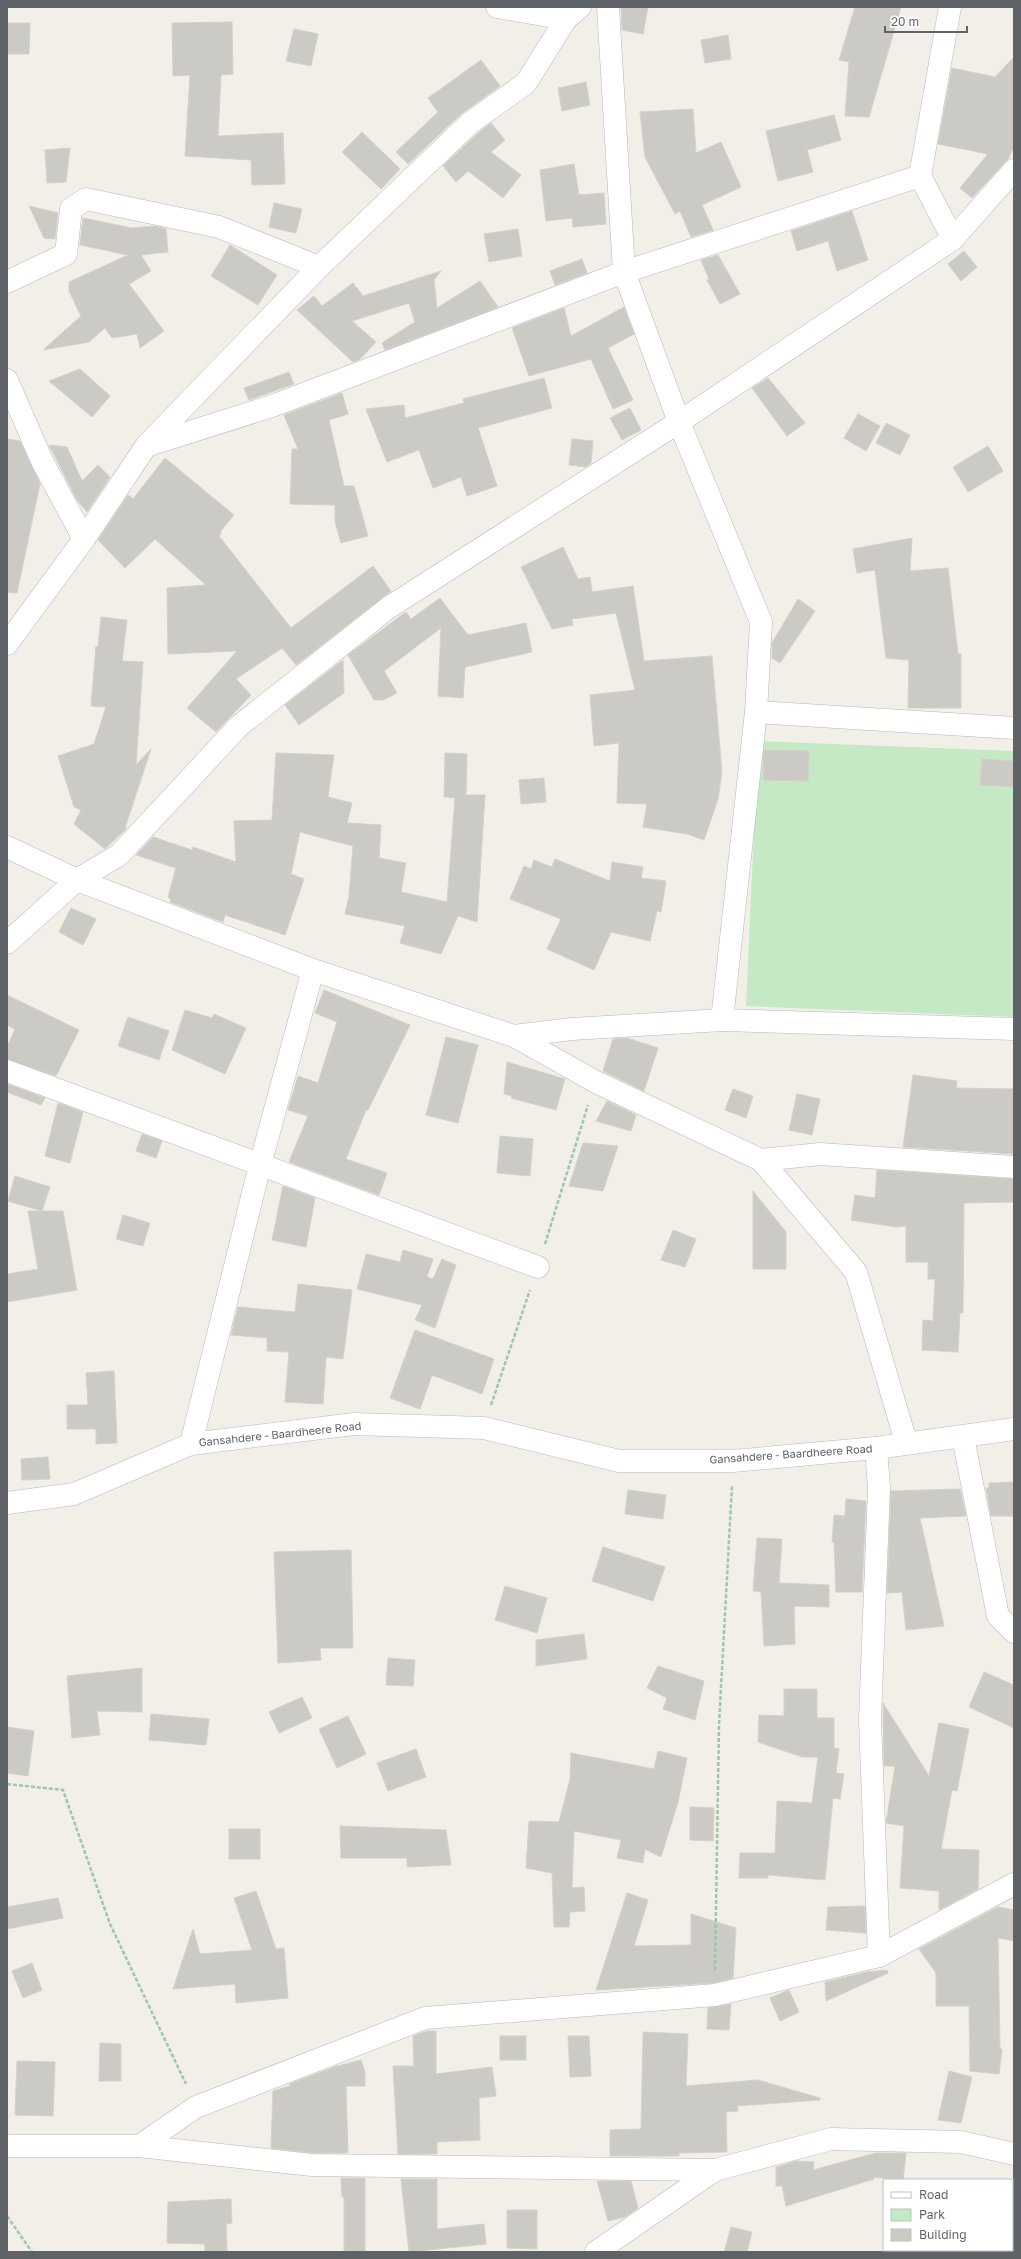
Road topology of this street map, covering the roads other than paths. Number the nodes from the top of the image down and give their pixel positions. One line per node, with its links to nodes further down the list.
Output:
1 (497, 7): 4 (street)
2 (608, 7): 9 (street)
3 (950, 7): 6 (street)
4 (573, 13): 8 (street)
5 (1014, 170): 7 (street)
6 (920, 176): 7 (street); 9 (street)
7 (953, 239): 12 (street)
8 (319, 266): 10 (street); 13 (street)
9 (624, 272): 12 (street); 13 (street)
10 (7, 282)
11 (7, 380): 14 (street)
12 (679, 422): 16 (street); 19 (street)
13 (146, 446): 14 (street)
14 (84, 539): 15 (street)
15 (7, 644)
16 (756, 712): 17 (street); 22 (street)
17 (1014, 728)
18 (7, 847): 19 (street)
19 (77, 880): 20 (street); 21 (street)
20 (7, 942)
21 (313, 970): 24 (street); 27 (street)
22 (722, 1020): 23 (street); 24 (street)
23 (1014, 1030)
24 (514, 1036): 26 (street)
25 (7, 1071): 27 (street)
26 (761, 1160): 28 (street); 32 (street)
27 (260, 1165): 29 (street); 33 (street)
28 (1014, 1167)
29 (538, 1267)
30 (1014, 1429): 31 (street, Gansahdere - Baardheere Road)
31 (964, 1437): 32 (street, Gansahdere - Baardheere Road); 36 (street)
32 (906, 1442): 34 (street, Gansahdere - Baardheere Road)
33 (191, 1444): 34 (street, Gansahdere - Baardheere Road); 35 (street, Gansahdere - Baardheere Road)
34 (876, 1448): 38 (street)
35 (7, 1503)
36 (1014, 1632)
37 (1014, 1884): 38 (street)
38 (879, 1956): 40 (street)
39 (7, 2146): 40 (street)
40 (139, 2146): 42 (street)
41 (1014, 2154): 42 (street)
42 (715, 2170): 43 (street)
43 (596, 2252)

